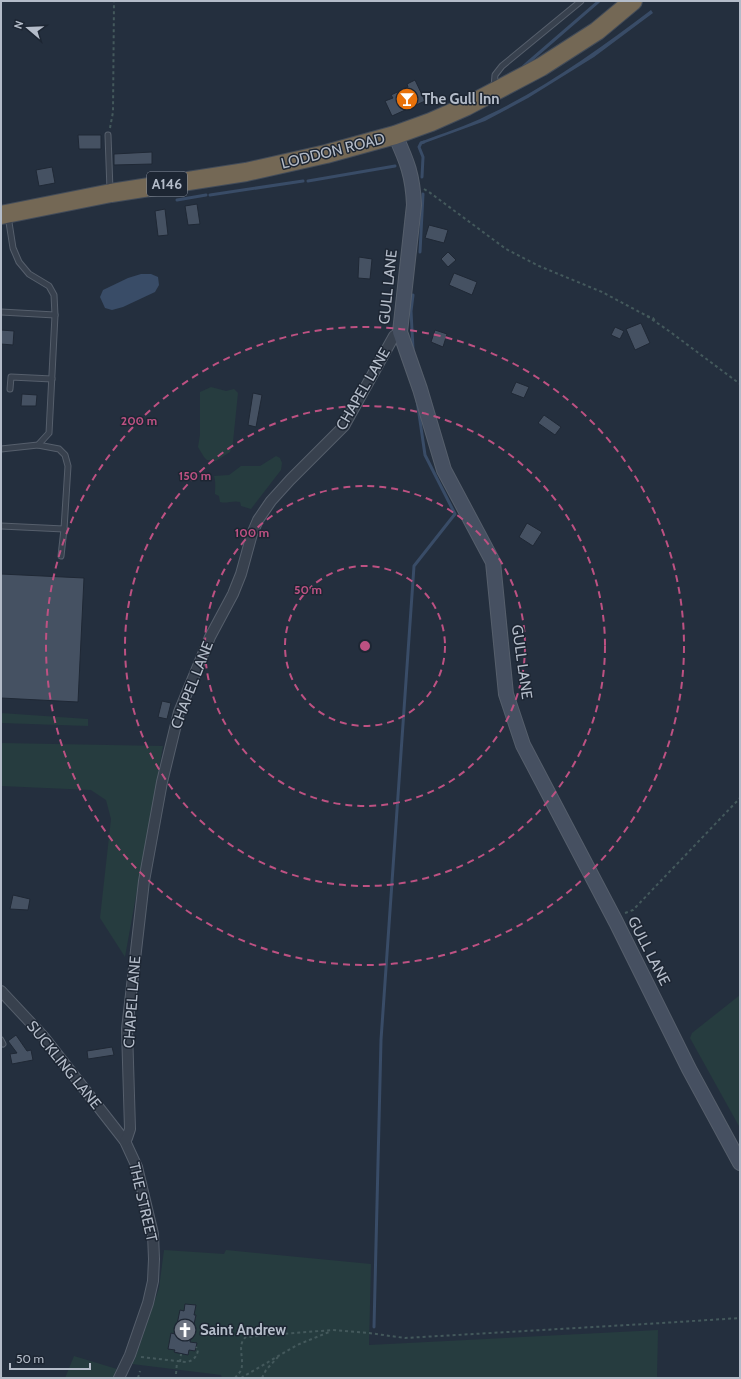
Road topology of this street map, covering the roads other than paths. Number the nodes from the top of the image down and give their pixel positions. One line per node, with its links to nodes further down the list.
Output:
1 (581, 1): 3 (lane)
2 (633, 1): 3 (highway, LODDON ROAD / A146)
3 (495, 92): 5 (highway, LODDON ROAD / A146)
4 (108, 135): 6 (lane)
5 (395, 135): 6 (highway, LODDON ROAD / A146); 10 (street, GULL LANE)
6 (111, 193): 7 (highway, LODDON ROAD / A146)
7 (4, 214): 9 (lane)
8 (1, 312): 9 (lane)
9 (55, 315): 11 (lane)
10 (400, 332): 19 (street, CHAPEL LANE); 20 (street, GULL LANE)
11 (52, 379): 12 (lane); 13 (lane)
12 (10, 389)
13 (38, 445): 14 (lane); 16 (lane)
14 (1, 449)
15 (1, 526): 16 (lane)
16 (64, 529): 17 (lane)
17 (61, 556)
18 (1, 991): 19 (street, SUCKLING LANE)
19 (125, 1141): 21 (street, THE STREET)
20 (740, 1163)
21 (119, 1378)

